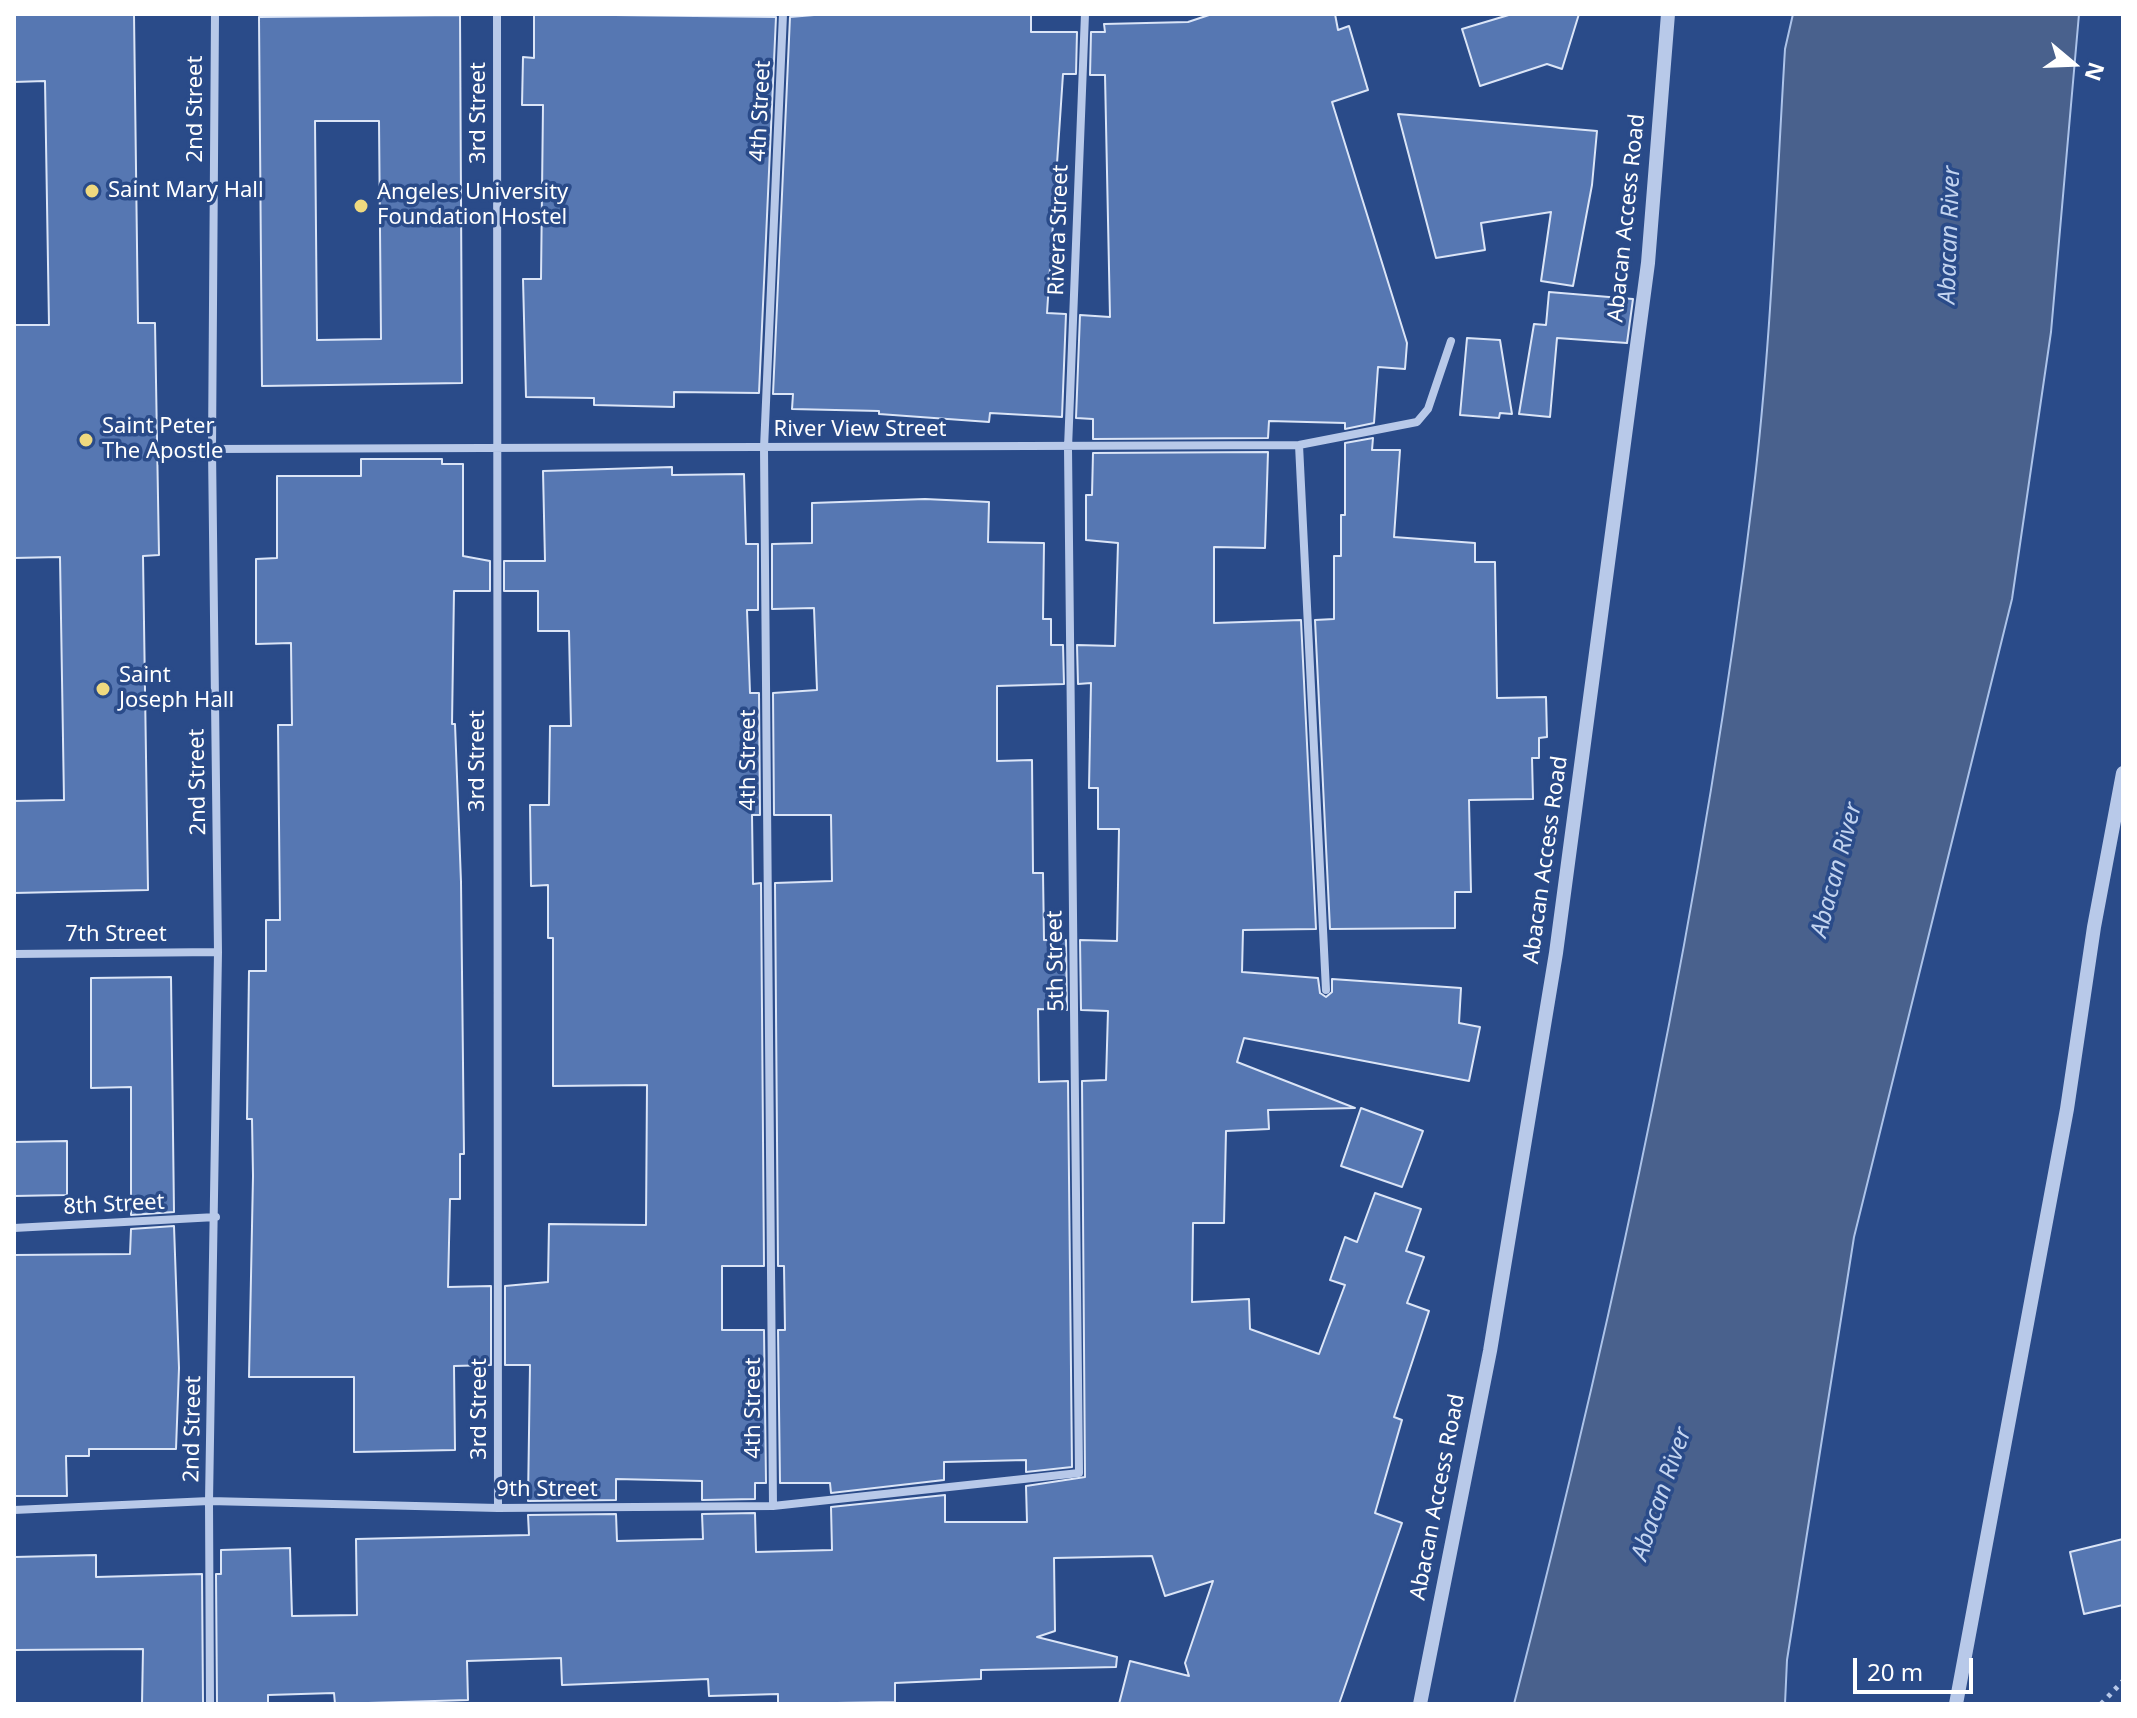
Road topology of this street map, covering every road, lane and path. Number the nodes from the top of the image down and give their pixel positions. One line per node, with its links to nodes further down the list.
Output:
1 (215, 14): 10 (street, 2nd Street)
2 (497, 14): 11 (street, 3rd Street)
3 (783, 14): 8 (street, 4th Street)
4 (1085, 14): 9 (street, Rivera Street)
5 (1668, 14): 25 (street, Abacan Access Road)
6 (1451, 341): 7 (street, River View Street)
7 (1299, 445): 9 (street, River View Street); 15 (street)
8 (764, 448): 9 (street, River View Street); 11 (street, River View Street); 20 (street, 4th Street)
9 (1068, 448): 18 (street, 5th Street)
10 (212, 449): 11 (street, River View Street); 13 (street, 2nd Street)
11 (495, 449): 21 (street, 3rd Street)
12 (2123, 773): 26 (street)
13 (218, 952): 14 (street, 7th Street); 16 (street, 2nd Street)
14 (14, 954)
15 (1326, 990)
16 (216, 1217): 17 (street, 8th Street); 19 (street, 2nd Street)
17 (14, 1228)
18 (1079, 1473): 20 (street, 9th Street)
19 (209, 1501): 21 (street, 9th Street); 22 (street, 9th Street); 24 (street, 2nd Street)
20 (773, 1506): 21 (street, 9th Street)
21 (498, 1508)
22 (14, 1510)
23 (2123, 1681): 27 (path)
24 (210, 1704)
25 (1420, 1704)
26 (1956, 1704)
27 (2101, 1704)

